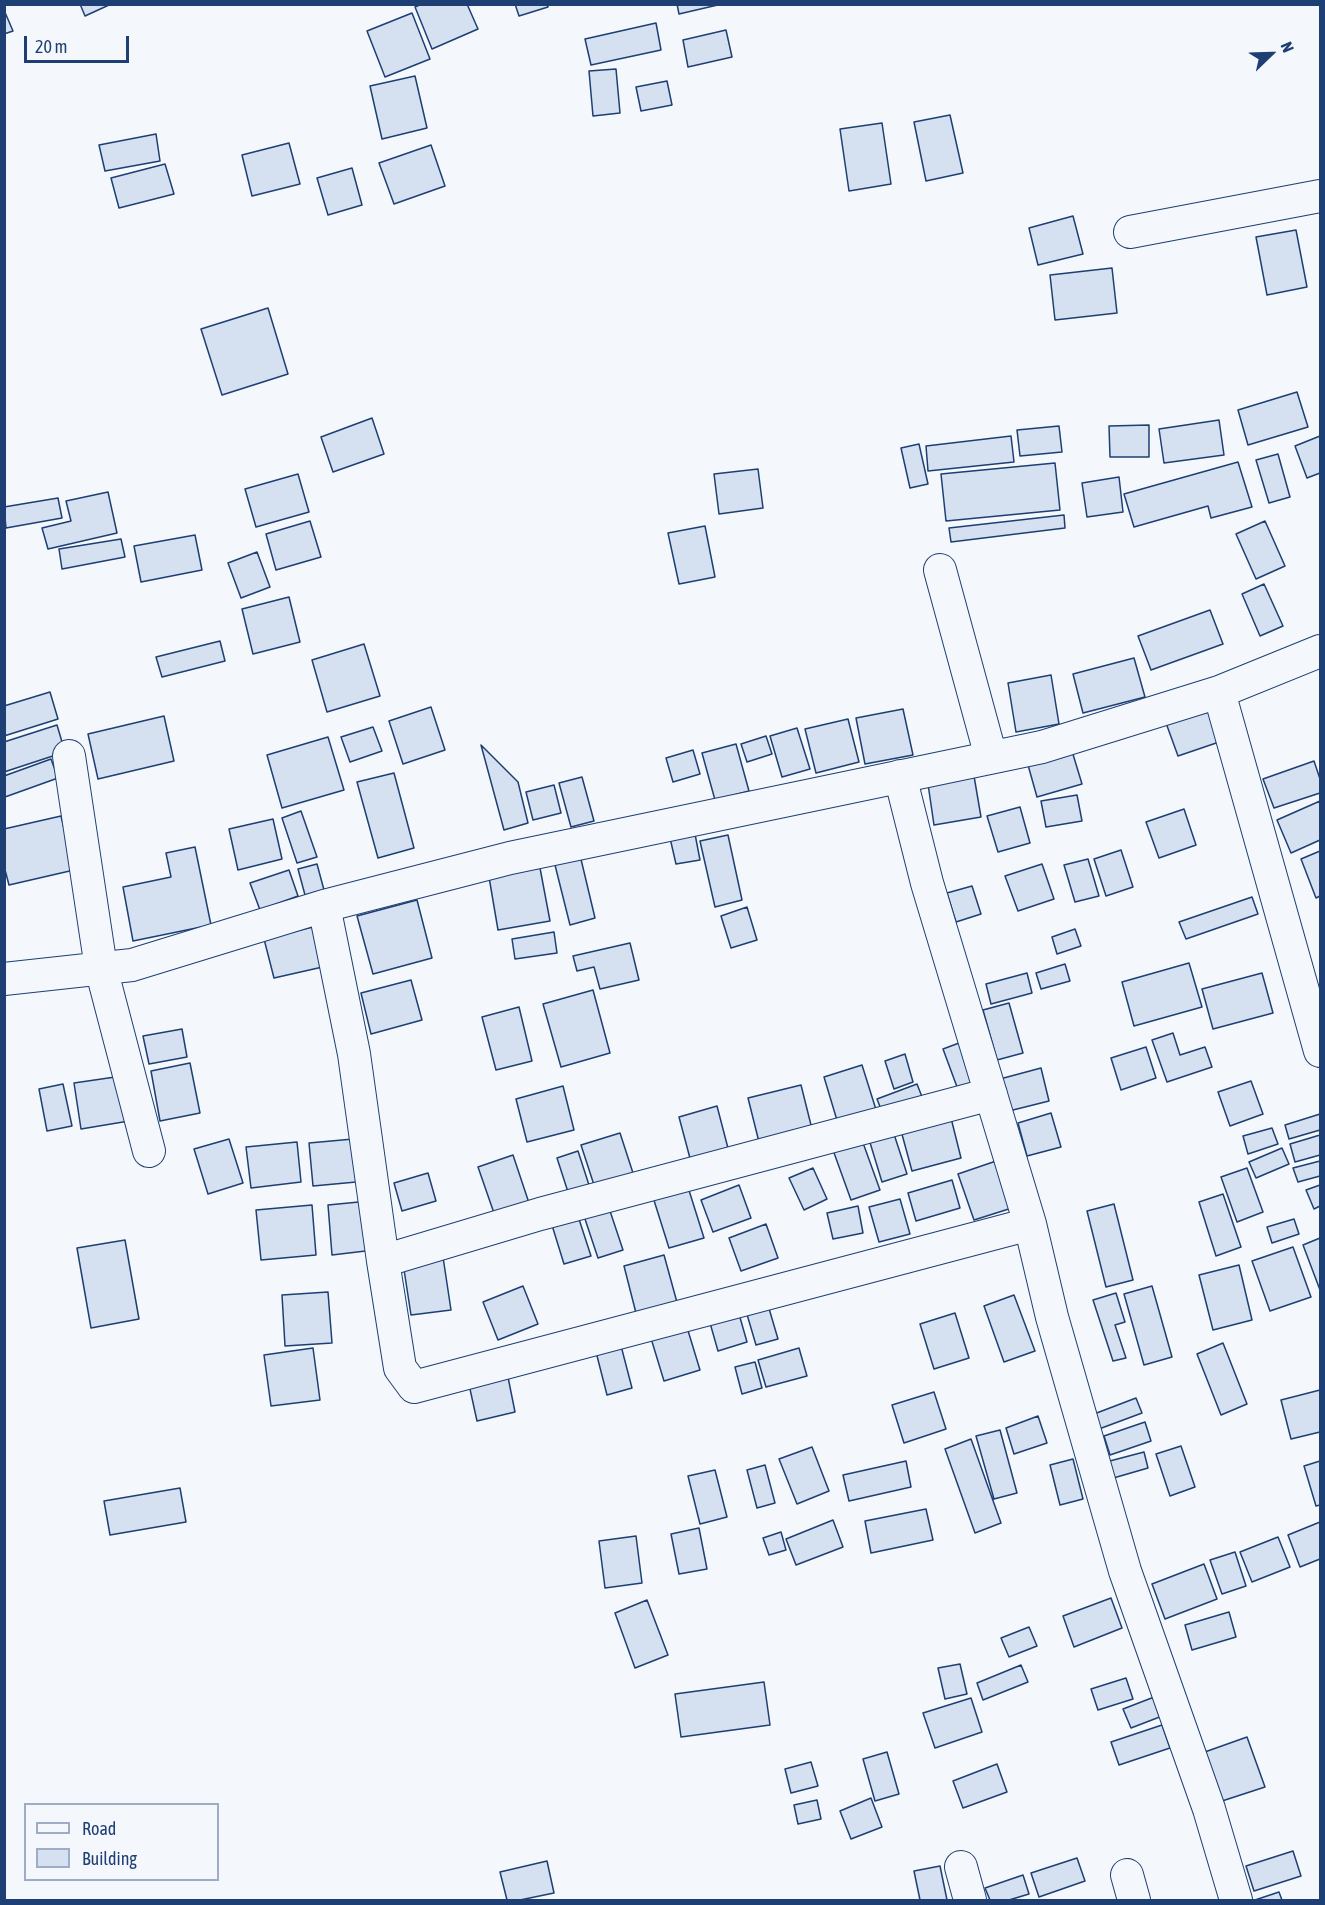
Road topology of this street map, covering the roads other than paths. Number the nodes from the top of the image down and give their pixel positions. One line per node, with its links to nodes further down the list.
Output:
1 (1320, 196): 2 (street)
2 (1130, 232)
3 (940, 570): 7 (street)
4 (1320, 651): 5 (street)
5 (1219, 692): 7 (street); 12 (street)
6 (69, 756): 10 (street)
7 (991, 757): 8 (street)
8 (900, 776): 9 (street); 13 (street)
9 (324, 906): 10 (street); 16 (street)
10 (101, 968): 11 (street); 14 (street)
11 (4, 979)
12 (1320, 1051)
13 (991, 1094): 15 (street); 16 (street)
14 (149, 1151)
15 (1030, 1224): 16 (street); 19 (street)
16 (383, 1261)
17 (961, 1867): 18 (street)
18 (970, 1900)
19 (1236, 1900)

